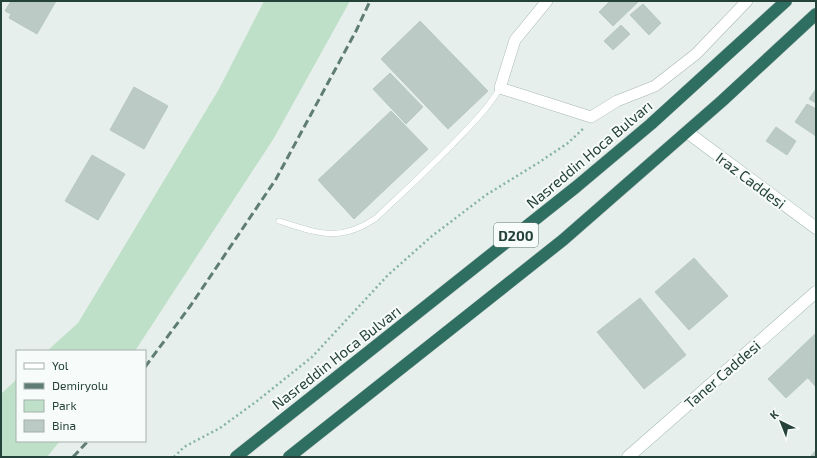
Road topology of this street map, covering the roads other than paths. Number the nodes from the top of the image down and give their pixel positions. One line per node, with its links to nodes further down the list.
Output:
1 (547, 1): 5 (street)
2 (747, 1): 5 (street)
3 (786, 1): 10 (highway, Nasreddin Hoca Bulvarı / D200)
4 (816, 14): 6 (highway, D200)
5 (500, 88): 7 (lane)
6 (687, 132): 8 (street, Iraz Caddesi); 11 (highway, D200)
7 (279, 222)
8 (816, 228)
9 (816, 292): 12 (street, Taner Caddesi)
10 (236, 457)
11 (289, 457)
12 (628, 457)

